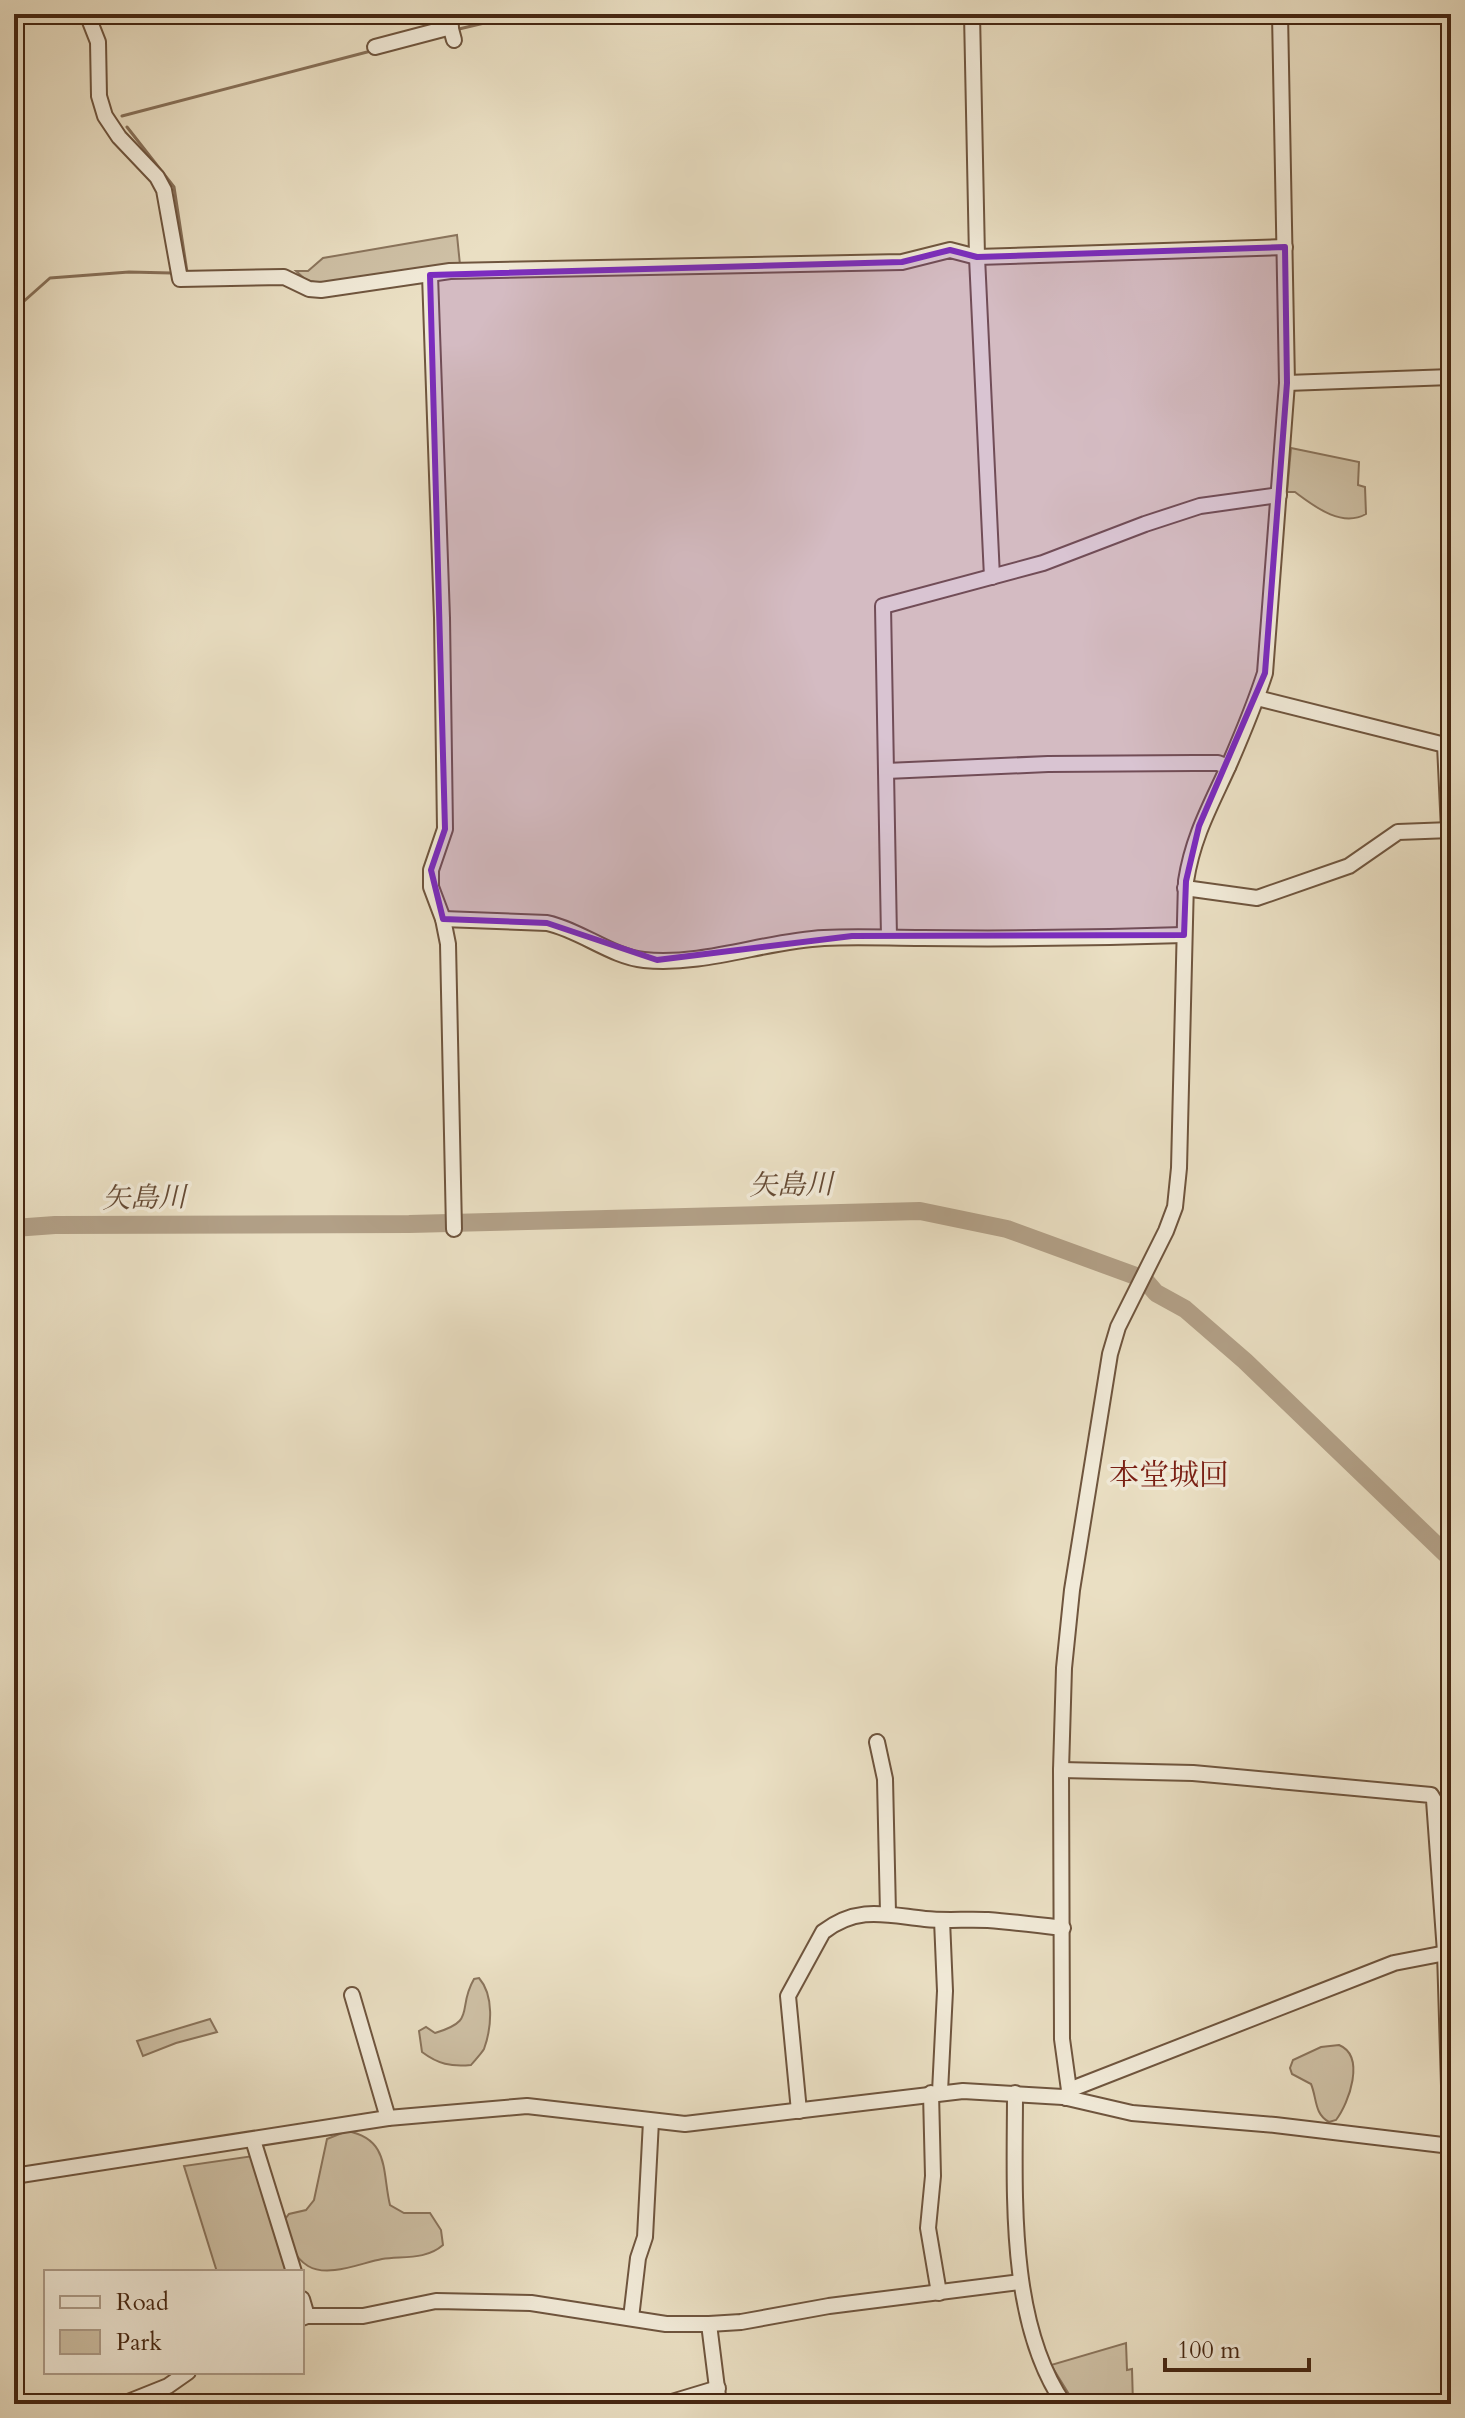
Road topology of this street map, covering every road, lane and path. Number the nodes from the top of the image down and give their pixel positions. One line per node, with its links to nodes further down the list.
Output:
1 (87, 14): 8 (street)
2 (972, 14): 7 (street)
3 (1280, 14): 6 (street)
4 (451, 27): 5 (street)
5 (375, 47)
6 (1285, 247): 7 (street); 10 (street)
7 (977, 257): 8 (street); 12 (street)
8 (430, 275): 18 (street)
9 (1451, 377): 10 (street)
10 (1287, 383): 11 (street)
11 (1279, 495): 12 (street); 13 (street)
12 (992, 577): 15 (street)
13 (1257, 698): 14 (street); 16 (street)
14 (1228, 767): 15 (street); 17 (street)
15 (886, 771): 20 (street)
16 (1450, 830): 17 (street)
17 (1185, 888): 19 (street)
18 (443, 919): 20 (street); 21 (street)
19 (1184, 935): 20 (street); 23 (street)
20 (889, 937)
21 (454, 1229)
22 (877, 1742): 24 (street)
23 (1061, 1770): 26 (street); 27 (street)
24 (888, 1913): 25 (street); 32 (street)
25 (942, 1920): 26 (street); 29 (street)
26 (1063, 1928): 31 (street)
27 (1448, 1952): 31 (street); 36 (street)
28 (352, 1995): 33 (street)
29 (935, 2093): 30 (street); 32 (street); 40 (street)
30 (1015, 2093): 31 (street); 39 (street)
31 (1067, 2094): 36 (street)
32 (799, 2111): 34 (street)
33 (388, 2118): 34 (street); 35 (street)
34 (651, 2121): 42 (street)
35 (253, 2140): 37 (street); 38 (street)
36 (1451, 2148)
37 (14, 2176)
38 (293, 2270)
39 (1020, 2282): 40 (street); 49 (street)
40 (939, 2293): 43 (street)
41 (305, 2317): 42 (street)
42 (631, 2318): 43 (street)
43 (709, 2324): 45 (street)
44 (185, 2374): 46 (street)
45 (718, 2388): 47 (street); 48 (street)
46 (123, 2404)
47 (665, 2404)
48 (719, 2404)
49 (1064, 2404)

